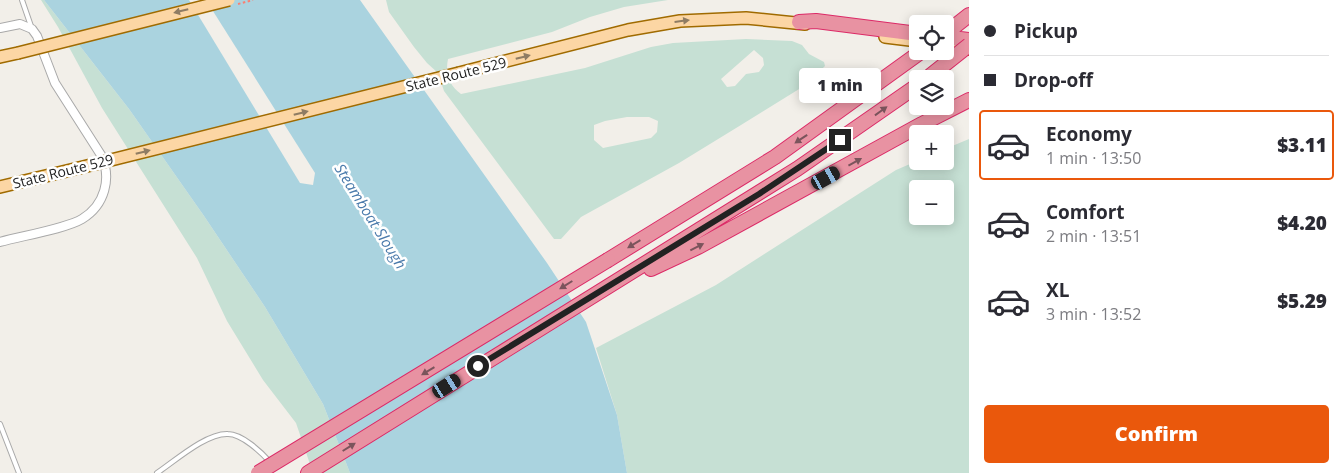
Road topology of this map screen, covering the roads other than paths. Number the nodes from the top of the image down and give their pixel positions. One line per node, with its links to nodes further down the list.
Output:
1 (22, 0): 7 (lane)
2 (229, 0): 14 (main road, one-way to 14, bridge)
3 (969, 15): 6 (highway)
4 (799, 22): 8 (highway); 10 (main road, State Route 529); 19 (main road, State Route 529, one-way to 4, bridge)
5 (0, 28): 7 (street)
6 (954, 28)
7 (32, 29): 20 (street)
8 (909, 33)
9 (954, 38): 11 (highway)
10 (909, 40)
11 (969, 40)
12 (954, 46): 13 (main road)
13 (969, 47): 16 (highway, bridge)
14 (0, 57)
15 (911, 60): 26 (highway, one-way to 26, bridge)
16 (938, 70)
17 (909, 91): 21 (highway, one-way to 17)
18 (969, 100): 21 (highway, one-way to 18)
19 (0, 187)
20 (0, 242)
21 (620, 280): 27 (highway, one-way to 21)
22 (0, 424): 24 (lane)
23 (274, 466): 25 (lane)
24 (19, 473)
25 (157, 473)
26 (258, 473)
27 (308, 473)

